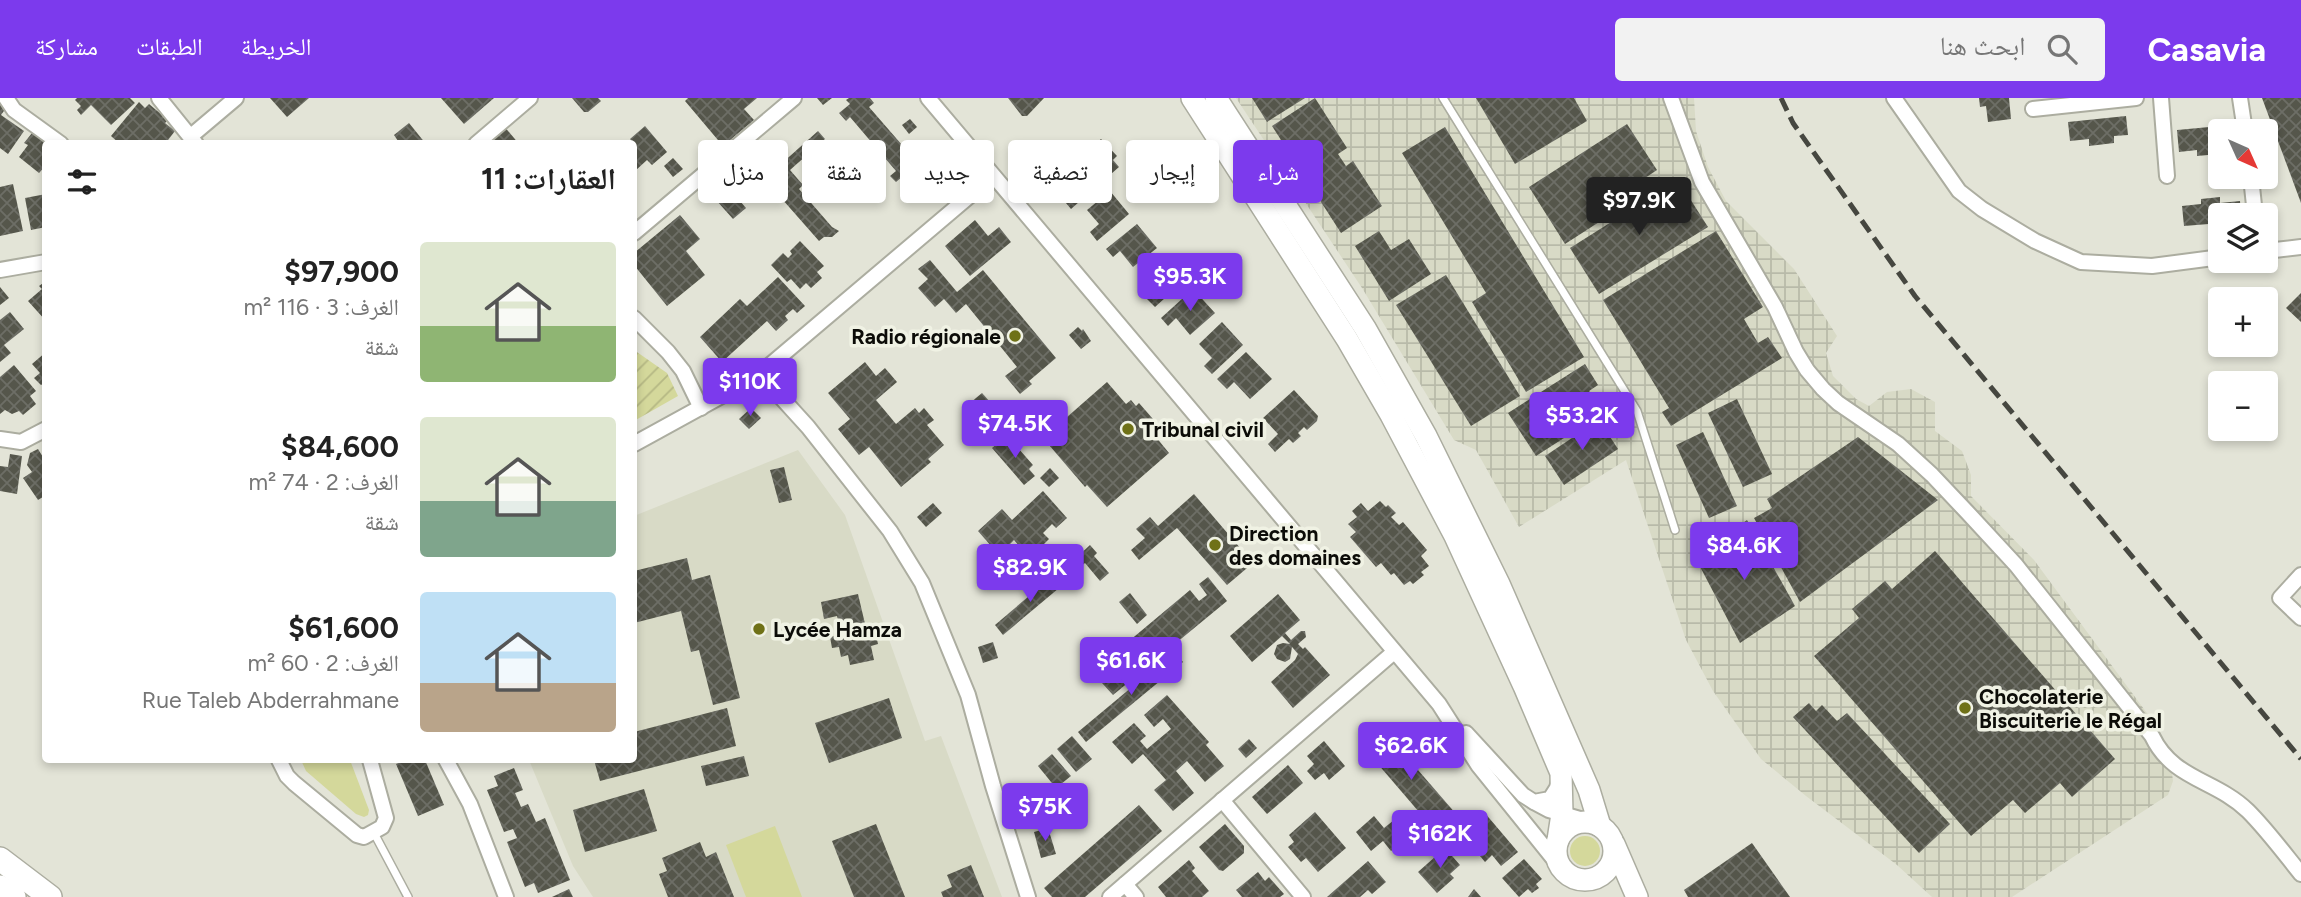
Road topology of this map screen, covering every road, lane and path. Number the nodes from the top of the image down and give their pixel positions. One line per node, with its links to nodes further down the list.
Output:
1 (6, 98): 18 (street)
2 (159, 98): 19 (street)
3 (236, 98): 19 (street)
4 (530, 98): 20 (street)
5 (794, 98): 25 (street)
6 (928, 98): 21 (street)
7 (1192, 98): 45 (main road)
8 (1216, 98): 49 (main road)
9 (1443, 98): 37 (lane)
10 (1671, 98): 54 (street)
11 (1894, 98): 28 (street)
12 (2136, 98): 15 (street)
13 (2161, 98): 22 (street)
14 (2240, 98): 17 (street)
15 (2098, 100): 16 (street)
16 (2033, 109)
17 (2243, 119)
18 (55, 140)
19 (194, 140)
20 (481, 140)
21 (962, 140)
22 (2167, 176)
23 (994, 179): 40 (street)
24 (961, 203): 32 (street)
25 (637, 230)
26 (2301, 247): 27 (street)
27 (2278, 250)
28 (2208, 259)
29 (42, 263): 30 (street)
30 (0, 270)
31 (637, 321): 33 (street)
32 (756, 377): 33 (street); 61 (street)
33 (701, 408): 36 (street)
34 (42, 431): 35 (street)
35 (0, 439)
36 (637, 442)
37 (1675, 530)
38 (2301, 575): 39 (street)
39 (2301, 618)
40 (1394, 652): 41 (street); 46 (street)
41 (1438, 704): 47 (street); 53 (street)
42 (280, 763): 50 (street)
43 (373, 763): 50 (street)
44 (448, 763): 60 (street)
45 (1560, 774): 47 (street); 48 (main road)
46 (1222, 800): 55 (street); 64 (street)
47 (1534, 802): 48 (street)
48 (1562, 814): 49 (street); 51 (main road)
49 (1601, 829): 51 (main road); 53 (main road); 66 (main road)
50 (374, 833): 59 (lane)
51 (1558, 840): 53 (main road)
52 (0, 859): 58 (main road)
53 (1564, 872): 65 (main road)
54 (2301, 874)
55 (1125, 884): 62 (street); 63 (street)
56 (0, 887): 57 (main road)
57 (14, 897)
58 (50, 897)
59 (408, 897)
60 (506, 897)
61 (1028, 897)
62 (1110, 897)
63 (1136, 897)
64 (1303, 897)
65 (1592, 897)
66 (1637, 897)

